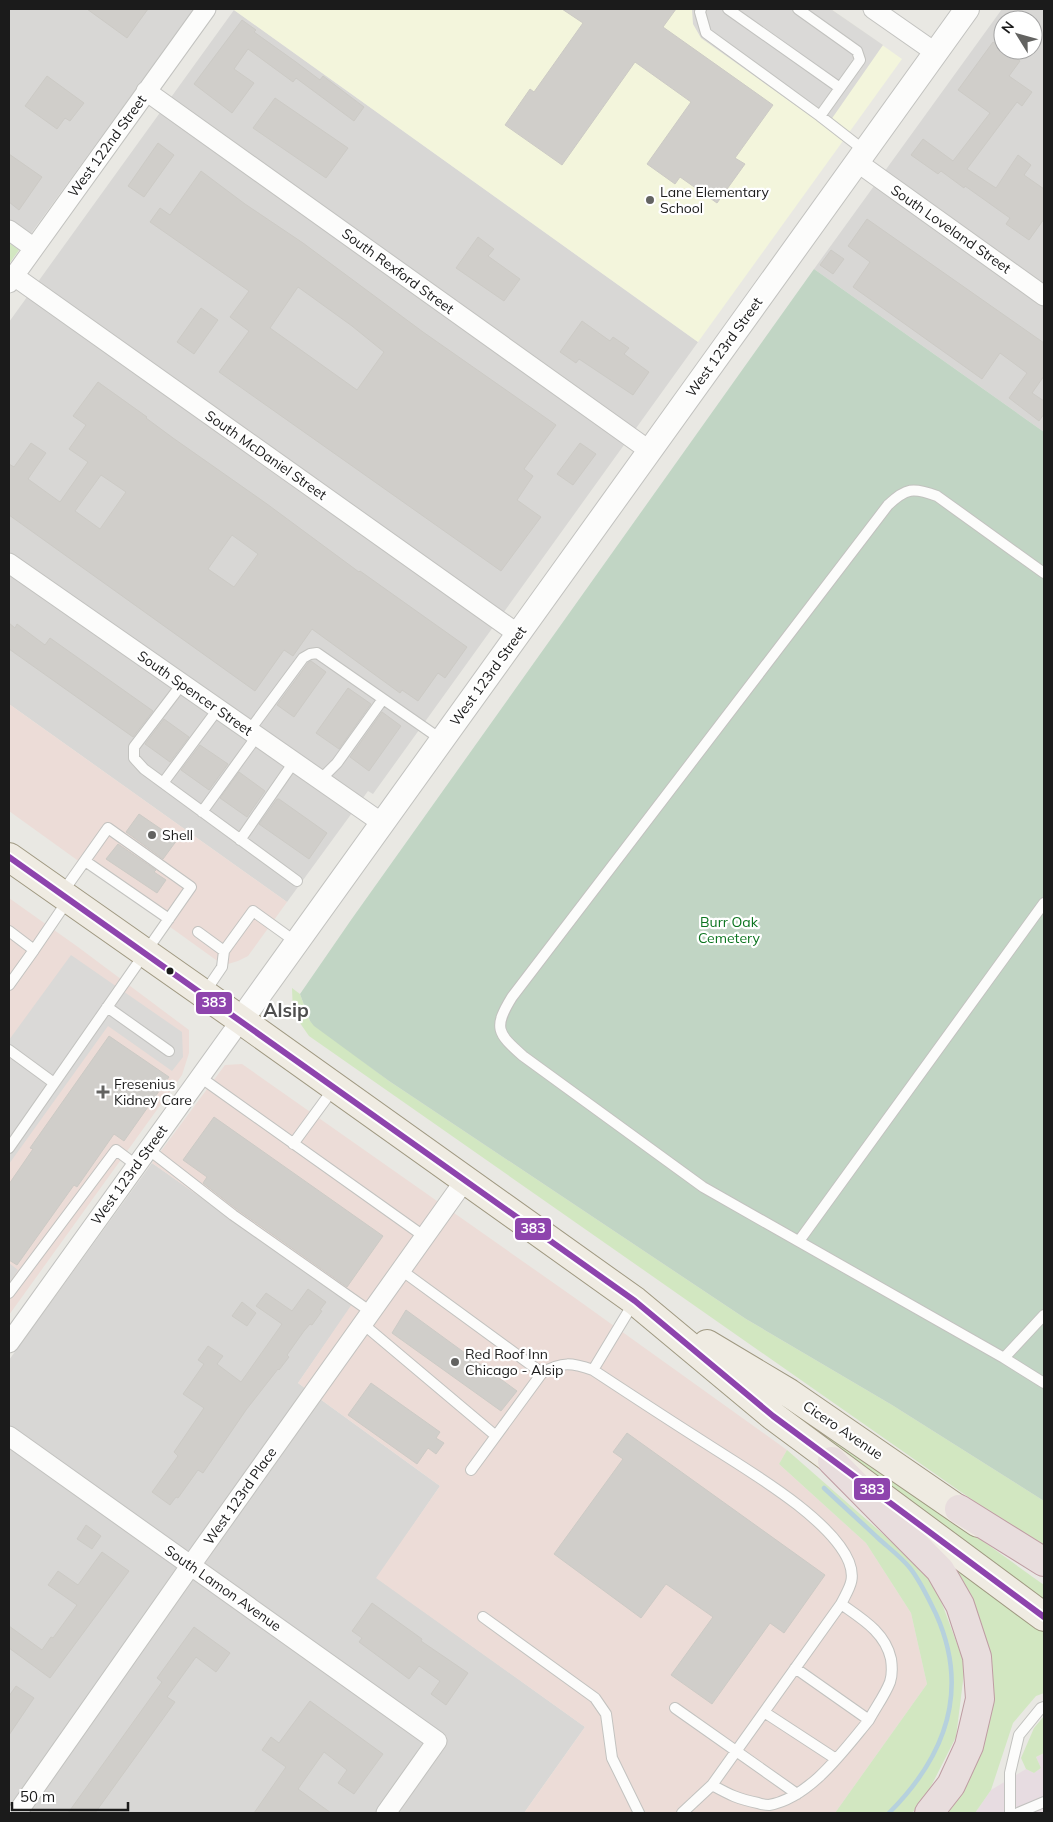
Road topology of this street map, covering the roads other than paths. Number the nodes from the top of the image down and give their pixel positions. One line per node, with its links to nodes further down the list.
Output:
1 (206, 9): 9 (street, West 122nd Street)
2 (701, 9): 10 (lane)
3 (728, 9): 8 (lane)
4 (798, 9): 8 (lane)
5 (873, 9): 7 (street)
6 (967, 9): 7 (street, West 123rd Street)
7 (936, 53): 11 (street, West 123rd Street)
8 (840, 88): 10 (lane)
9 (146, 91): 13 (street, West 122nd Street); 16 (street, South Rexford Street)
10 (820, 116): 11 (lane)
11 (861, 157): 15 (street, South Loveland Street); 16 (street, West 123rd Street)
12 (9, 230): 13 (street)
13 (34, 248): 14 (street, West 122nd Street)
14 (12, 279): 19 (street, South McDaniel Street)
15 (1043, 291)
16 (650, 451): 19 (street, West 123rd Street)
17 (9, 563): 20 (street, South Spencer Street)
18 (1044, 573): 58 (lane)
19 (518, 634): 24 (street, West 123rd Street)
20 (182, 684): 22 (street, South Spencer Street); 27 (lane)
21 (383, 699): 23 (lane); 24 (lane); 26 (lane)
22 (218, 708): 23 (street, South Spencer Street); 27 (lane)
23 (253, 733): 25 (street, South Spencer Street); 28 (lane)
24 (442, 740): 29 (street, West 123rd Street)
25 (294, 762): 26 (street, South Spencer Street); 30 (lane)
26 (320, 780): 29 (street, South Spencer Street)
27 (164, 783): 28 (lane)
28 (202, 812): 30 (lane)
29 (382, 823): 39 (street, West 123rd Street)
30 (240, 840): 33 (lane)
31 (9, 857): 34 (main road, Cicero Avenue)
32 (85, 861): 34 (lane); 36 (lane); 36 (lane)
33 (297, 881)
34 (65, 896): 40 (lane); 42 (main road, Cicero Avenue)
35 (1044, 903): 58 (lane)
36 (169, 919): 42 (lane)
37 (198, 932): 41 (lane)
38 (10, 934): 40 (lane)
39 (296, 942): 41 (lane); 46 (street, West 123rd Street)
40 (34, 950): 43 (lane)
41 (224, 951): 44 (lane)
42 (145, 952): 44 (main road, Cicero Avenue); 45 (lane)
43 (9, 985)
44 (204, 994): 46 (main road, Cicero Avenue)
45 (107, 1007): 48 (lane); 50 (lane)
46 (241, 1020): 49 (street, West 123rd Street); 51 (main road, Cicero Avenue)
47 (9, 1050): 50 (lane)
48 (169, 1051)
49 (200, 1077): 52 (lane); 54 (street, West 123rd Street)
50 (54, 1083): 53 (lane)
51 (335, 1087): 52 (lane); 56 (main road, Cicero Avenue)
52 (293, 1144): 57 (lane)
53 (9, 1148)
54 (148, 1149): 55 (street, West 123rd Street); 63 (lane)
55 (136, 1165): 60 (lane); 64 (street, West 123rd Street)
56 (465, 1180): 57 (street, West 123rd Place); 61 (main road, Cicero Avenue)
57 (425, 1237): 59 (street, West 123rd Place)
58 (800, 1241): 65 (lane)
59 (401, 1270): 63 (street, West 123rd Place); 67 (lane)
60 (9, 1293)
61 (635, 1301): 66 (lane); 71 (main road, Cicero Avenue); 73 (main road, Cicero Avenue)
62 (1044, 1315): 65 (lane)
63 (367, 1318): 70 (lane); 75 (street, West 123rd Place)
64 (9, 1343)
65 (1004, 1358): 68 (lane)
66 (593, 1370): 67 (lane); 77 (lane)
67 (542, 1373): 70 (lane)
68 (1044, 1383)
69 (9, 1436): 75 (street, South Lamon Avenue)
70 (496, 1436): 72 (lane)
71 (832, 1461): 79 (main road, Cicero Avenue); 94 (highway)
72 (471, 1470)
73 (959, 1510): 74 (highway); 76 (main road, Cicero Avenue)
74 (1044, 1562)
75 (190, 1565): 90 (street, West 123rd Place); 91 (street, South Lamon Avenue)
76 (1044, 1570)
77 (841, 1604): 80 (lane); 84 (lane)
78 (483, 1617): 92 (lane)
79 (1044, 1617)
80 (795, 1668): 83 (lane); 84 (lane)
81 (1044, 1707): 95 (lane)
82 (675, 1708): 85 (lane)
83 (764, 1712): 85 (lane); 86 (lane)
84 (869, 1720): 86 (lane)
85 (736, 1751): 87 (lane); 88 (lane)
86 (836, 1759): 88 (lane)
87 (712, 1784): 88 (lane); 93 (lane)
88 (797, 1794)
89 (1044, 1802): 96 (lane)
90 (17, 1813)
91 (386, 1813)
92 (639, 1813)
93 (682, 1813)
94 (929, 1813)
95 (1010, 1813)
96 (1018, 1813)

